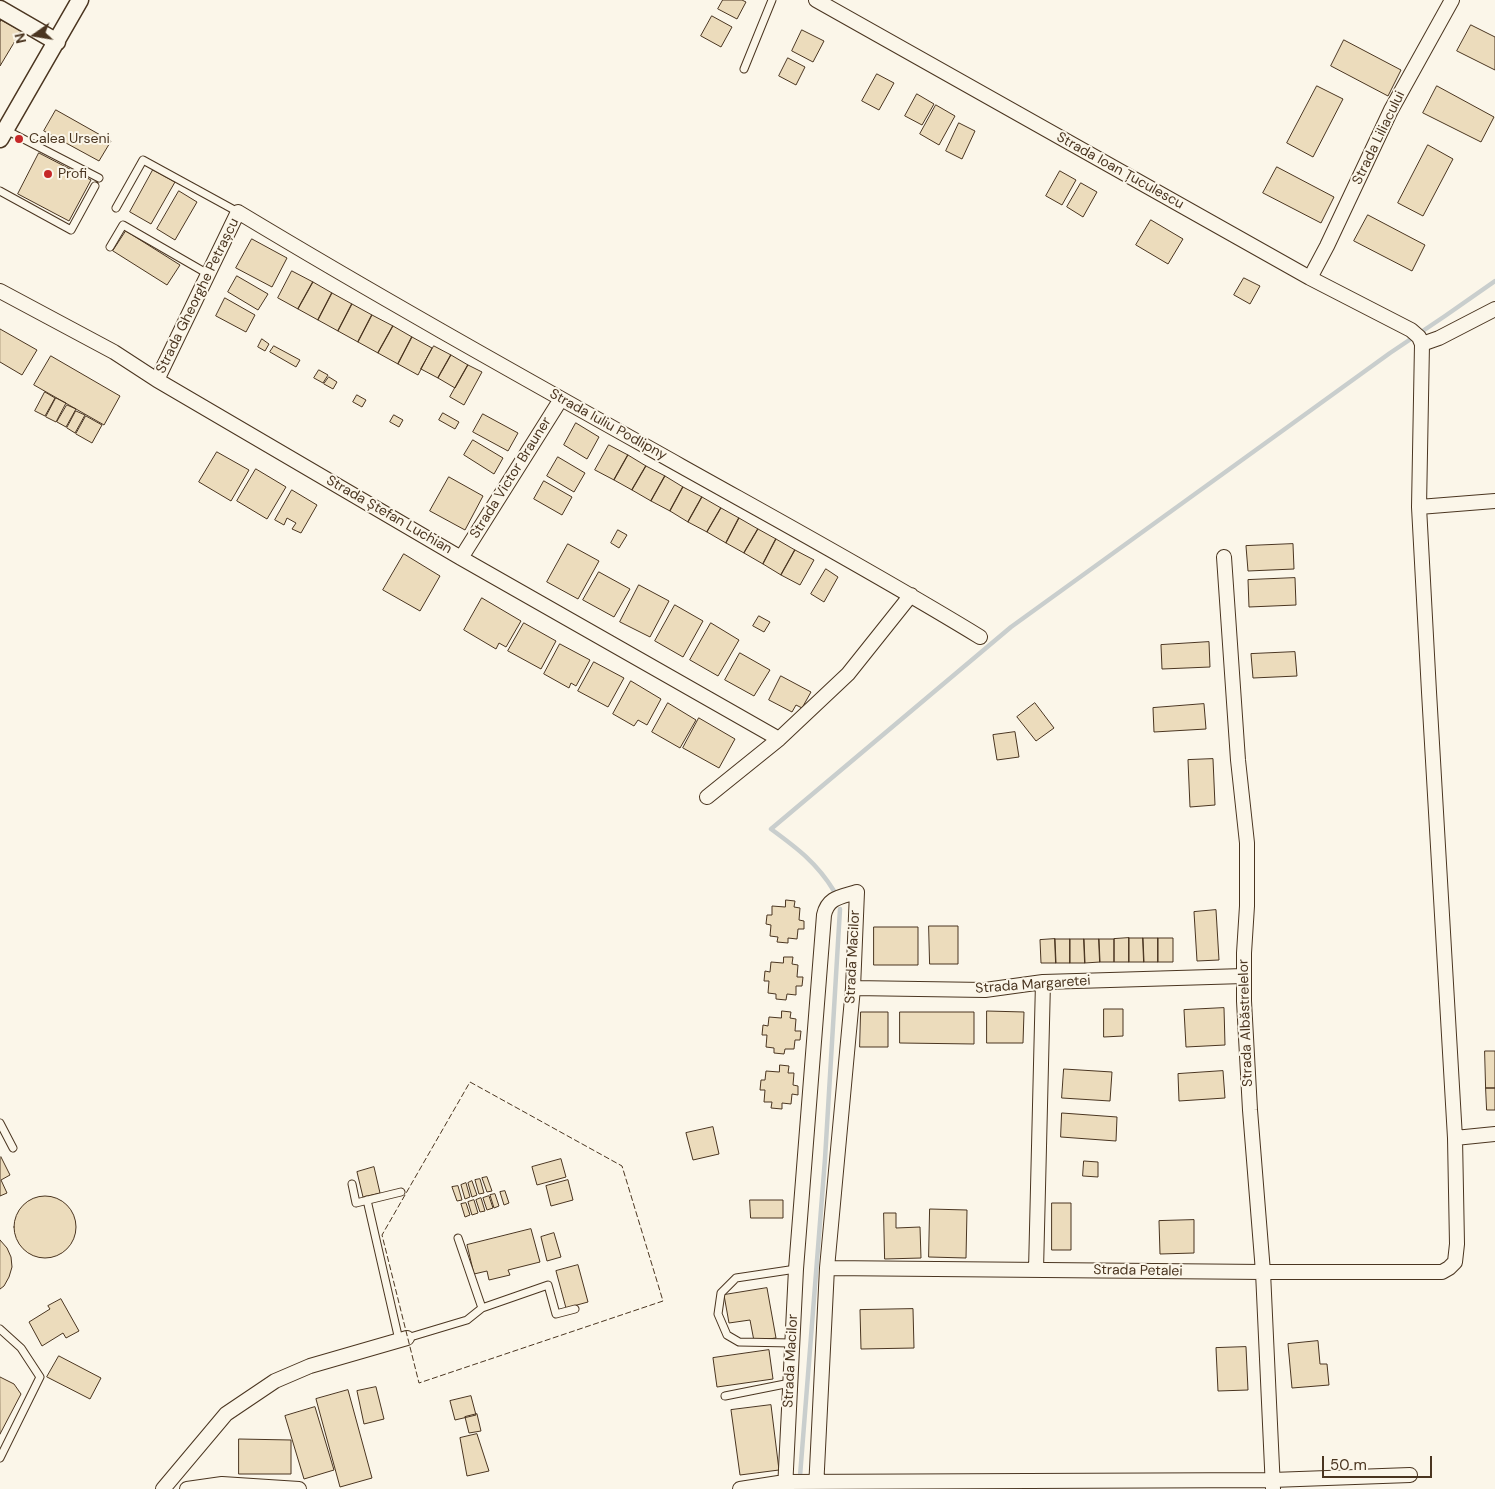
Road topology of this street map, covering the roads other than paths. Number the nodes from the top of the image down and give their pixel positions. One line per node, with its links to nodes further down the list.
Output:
1 (80, 0): 6 (street)
2 (772, 0): 7 (lane)
3 (816, 0): 16 (street, Strada Ioan Țuculescu)
4 (1452, 0): 16 (street, Strada Liliacului)
5 (0, 9): 6 (street)
6 (57, 42): 8 (street)
7 (744, 69)
8 (3, 134): 9 (lane)
9 (99, 178)
10 (95, 186): 11 (lane)
11 (0, 191)
12 (116, 208): 13 (lane)
13 (238, 212): 15 (street, Strada Gheorghe Petrașcu); 21 (street, Strada Iuliu Podlipny)
14 (110, 247): 15 (lane)
15 (208, 274): 20 (street, Strada Gheorghe Petrașcu)
16 (1310, 278): 19 (street, Strada Ioan Țuculescu)
17 (0, 291): 20 (street, Strada Ștefan Luchian)
18 (1495, 309): 19 (street)
19 (1422, 344): 23 (street)
20 (157, 380): 25 (street, Strada Ștefan Luchian)
21 (561, 399): 25 (street, Strada Victor Brauner); 26 (street, Strada Iuliu Podlipny)
22 (1495, 500): 23 (street)
23 (1420, 507): 35 (street)
24 (1224, 557): 30 (street, Strada Albăstrelelor)
25 (461, 558): 28 (street, Strada Ștefan Luchian)
26 (911, 595): 27 (street, Strada Iuliu Podlipny); 28 (street)
27 (980, 637)
28 (779, 739): 29 (street)
29 (706, 797)
30 (1244, 976): 31 (street, Strada Margaretei); 44 (street, Strada Albăstrelelor)
31 (1043, 982): 32 (street, Strada Margaretei); 43 (street)
32 (853, 988): 41 (street, Strada Macilor); 42 (street, Strada Macilor)
33 (0, 1123): 36 (lane)
34 (1495, 1134): 35 (street)
35 (1455, 1138): 44 (street, Strada Petalei)
36 (13, 1148)
37 (352, 1184): 39 (lane)
38 (401, 1192): 39 (lane)
39 (367, 1200): 48 (lane)
40 (458, 1238): 45 (lane)
41 (826, 1268): 43 (street, Strada Petalei); 55 (street, Strada Macilor)
42 (796, 1270): 49 (street, Strada Macilor); 49 (lane)
43 (1036, 1270): 44 (street, Strada Petalei)
44 (1263, 1272): 56 (street, Strada Albăstrelelor)
45 (482, 1308): 46 (lane); 48 (lane)
46 (575, 1309)
47 (0, 1329): 52 (lane)
48 (403, 1339): 57 (street)
49 (792, 1343): 50 (street, Strada Macilor)
50 (790, 1382): 51 (lane); 54 (street, Strada Macilor)
51 (725, 1396)
52 (0, 1458)
53 (1410, 1475): 56 (street)
54 (787, 1484): 55 (street); 60 (street)
55 (814, 1485): 56 (street)
56 (1272, 1485)
57 (163, 1489)
58 (187, 1489): 59 (street)
59 (299, 1489)
60 (740, 1489)

